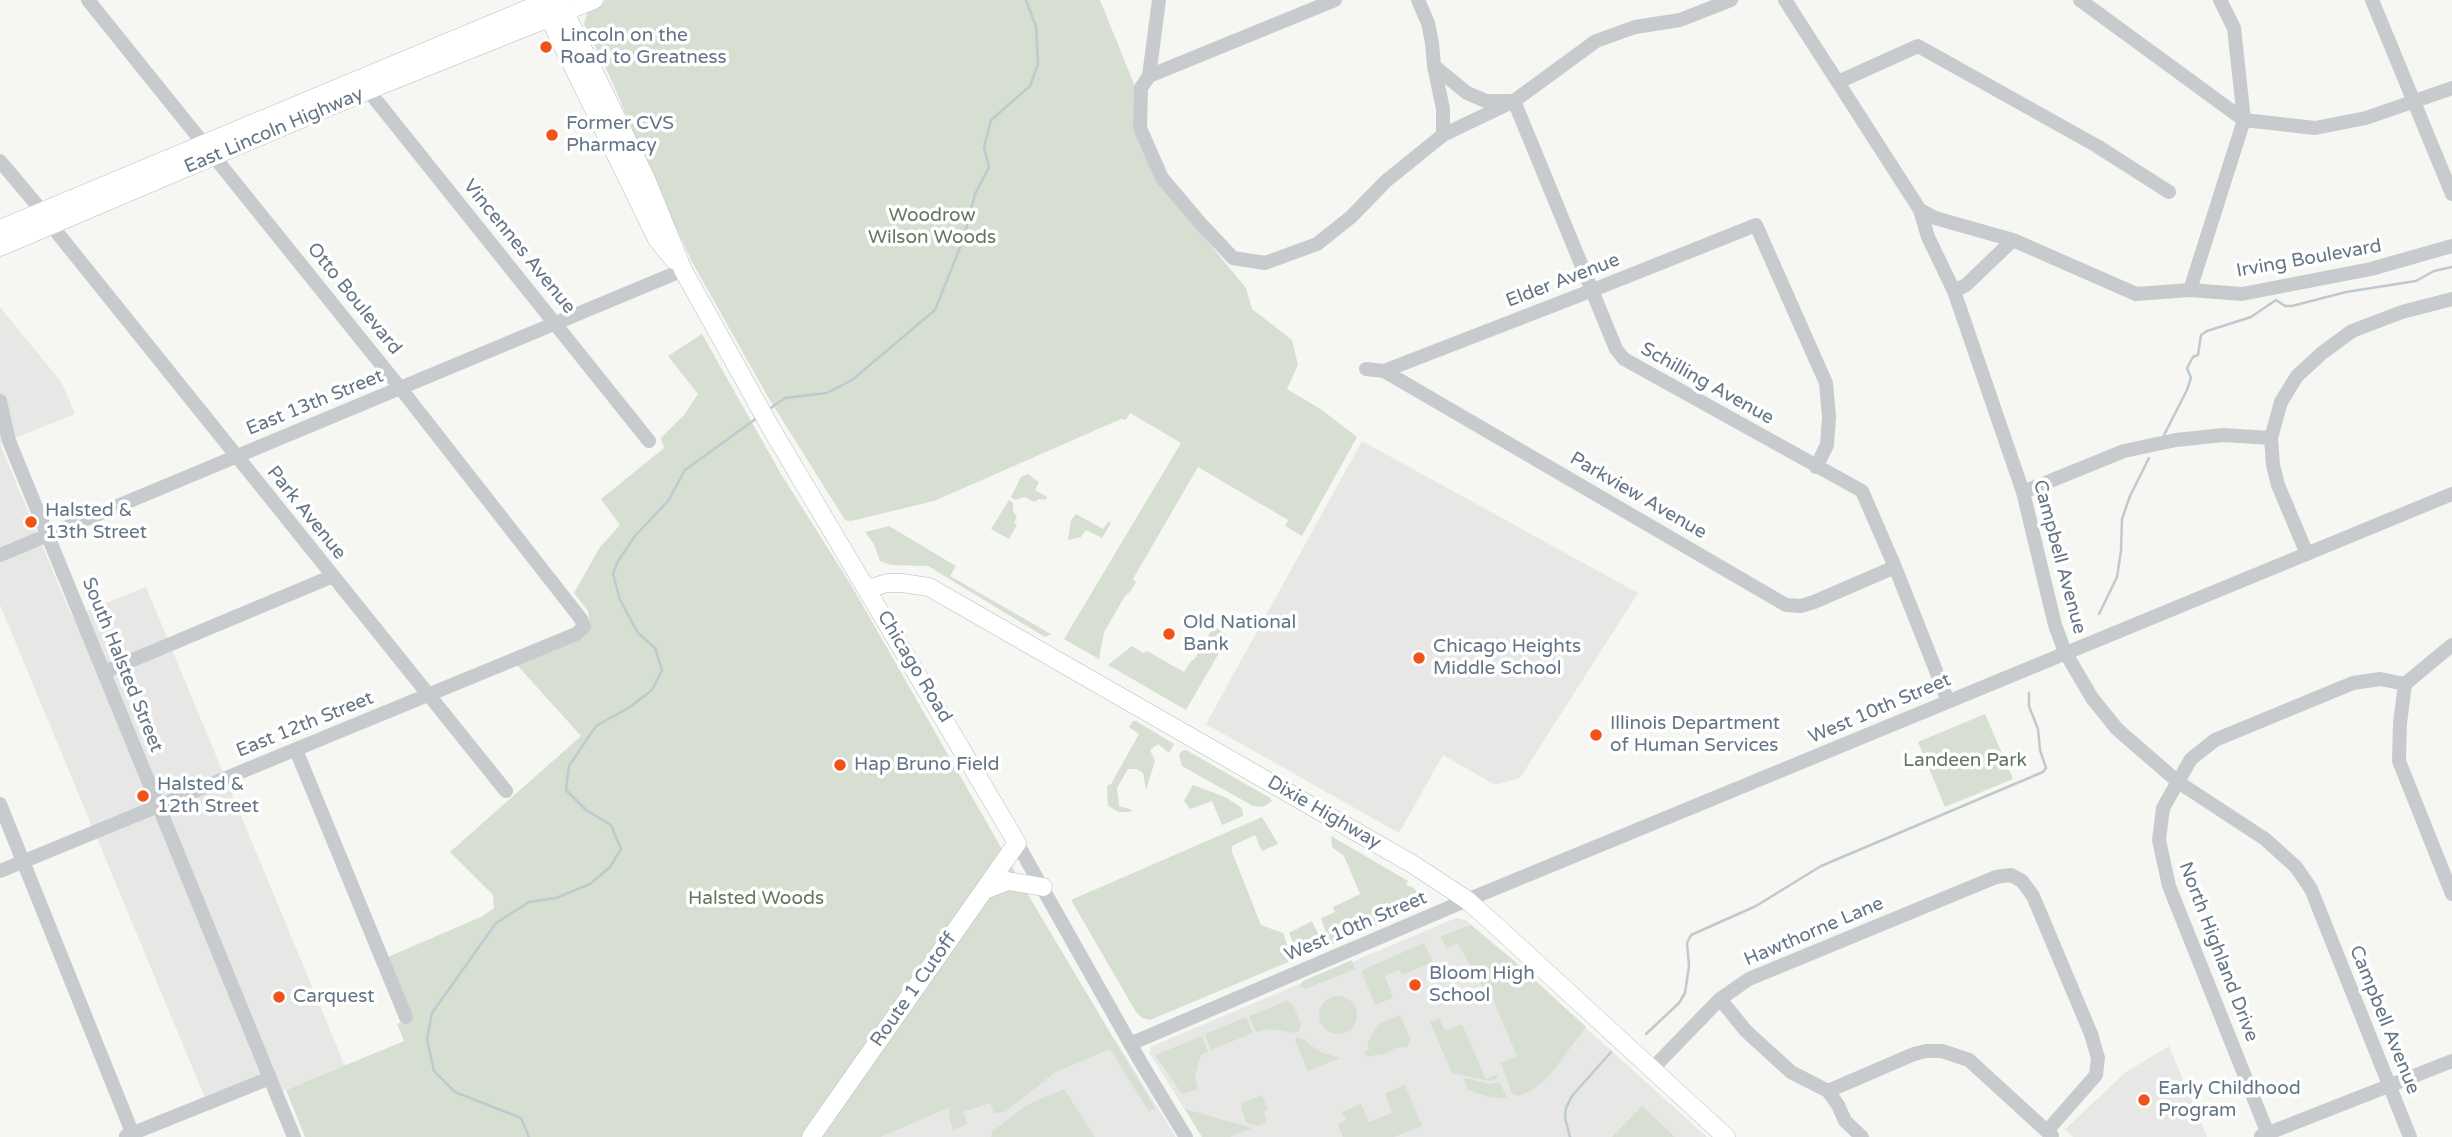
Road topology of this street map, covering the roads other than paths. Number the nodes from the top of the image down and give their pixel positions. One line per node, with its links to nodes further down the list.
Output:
1 (88, 0): 21 (street, Otto Boulevard)
2 (594, 0): 11 (main road, East Lincoln Highway)
3 (1159, 0): 13 (street)
4 (1335, 0): 13 (street)
5 (1418, 0): 12 (street)
6 (1785, 0): 14 (street, Campbell Avenue)
7 (2080, 0): 19 (street)
8 (2220, 0): 19 (street)
9 (2372, 0): 18 (street)
10 (1723, 2): 17 (street)
11 (550, 5): 15 (main road, East Lincoln Highway); 31 (main road, Chicago Road)
12 (1434, 66): 17 (street); 20 (street)
13 (1149, 76): 20 (street)
14 (1838, 82): 23 (street); 25 (street, Campbell Avenue)
15 (364, 84): 21 (main road, East Lincoln Highway); 36 (street, Vincennes Avenue)
16 (2452, 88): 18 (street)
17 (1514, 101): 20 (street); 32 (street, Schilling Avenue)
18 (2414, 102): 19 (street); 24 (street)
19 (2244, 120): 33 (street)
20 (1443, 135)
21 (209, 150): 26 (main road, East Lincoln Highway); 39 (street, Otto Boulevard)
22 (0, 161): 26 (street, Park Avenue)
23 (2169, 192)
24 (2452, 194)
25 (1920, 210): 28 (street, Irving Boulevard); 34 (street, Campbell Avenue)
26 (47, 218): 27 (main road, East Lincoln Highway); 30 (main road, East Lincoln Highway); 45 (street, Park Avenue)
27 (0, 229)
28 (2013, 240): 33 (street, Irving Boulevard); 34 (street)
29 (2452, 246): 33 (street, Irving Boulevard)
30 (0, 247)
31 (683, 271): 36 (street, East 13th Street); 54 (main road, Chicago Road)
32 (1593, 290): 38 (street, Elder Avenue); 46 (street, Schilling Avenue); 46 (street, Elder Avenue)
33 (2190, 290)
34 (1954, 291): 47 (street, Campbell Avenue)
35 (2452, 299): 42 (street)
36 (557, 325): 39 (street, East 13th Street); 44 (street, Vincennes Avenue)
37 (1366, 369): 38 (street, Parkview Avenue)
38 (1384, 371): 52 (street, Parkview Avenue)
39 (401, 389): 45 (street, East 13th Street); 55 (street, Otto Boulevard)
40 (0, 401): 43 (street, South Halsted Street)
41 (0, 426): 43 (street, South Halsted Street)
42 (2271, 438): 47 (street); 50 (street)
43 (9, 440): 49 (street, South Halsted Street)
44 (649, 441)
45 (236, 456): 49 (street, East 13th Street); 53 (street, Park Avenue)
46 (1816, 467): 52 (street, Schilling Avenue)
47 (2023, 492): 57 (street, Campbell Avenue)
48 (2452, 494): 50 (street, West 10th Street)
49 (48, 536): 51 (street, East 13th Street); 58 (street, South Halsted Street)
50 (2307, 554): 57 (street, West 10th Street)
51 (0, 555)
52 (1895, 566): 61 (street, Schilling Avenue)
53 (333, 576): 58 (street); 60 (street, Park Avenue)
54 (867, 589): 67 (main road, Chicago Road); 73 (main road, Dixie Highway)
55 (584, 627): 60 (street, East 12th Street)
56 (2452, 645): 59 (street)
57 (2065, 652): 61 (street, West 10th Street); 63 (street, Campbell Avenue)
58 (104, 672): 66 (street, South Halsted Street)
59 (2405, 684): 63 (street, North Highland Drive); 72 (street)
60 (429, 695): 62 (street, East 12th Street); 64 (street, Park Avenue)
61 (1948, 701): 73 (street, West 10th Street)
62 (296, 750): 66 (street, East 12th Street); 75 (street)
63 (2178, 782): 80 (street, Campbell Avenue); 83 (street, North Highland Drive)
64 (506, 791)
65 (0, 804): 68 (street)
66 (159, 806): 68 (street, East 12th Street); 79 (street, South Halsted Street)
67 (1017, 844): 70 (street, Chicago Road); 71 (main road, Route 1 Cutoff)
68 (24, 862): 69 (street, East 12th Street); 84 (street)
69 (0, 871)
70 (1043, 887): 71 (main road); 76 (street, Chicago Road)
71 (984, 890): 86 (main road, Route 1 Cutoff)
72 (2452, 894)
73 (1467, 900): 76 (street, West 10th Street); 78 (main road, Dixie Highway)
74 (1720, 999): 78 (street, Hawthorne Lane); 81 (street); 82 (street, Hawthorne Lane)
75 (406, 1017)
76 (1130, 1044): 87 (street, Chicago Road)
77 (2452, 1060): 80 (street)
78 (1653, 1068): 88 (main road, Dixie Highway)
79 (270, 1078): 84 (street); 85 (street, South Halsted Street)
80 (2390, 1086): 83 (street); 90 (street, Campbell Avenue)
81 (1828, 1091): 82 (street); 89 (street)
82 (2050, 1134)
83 (2264, 1135)
84 (130, 1136)
85 (295, 1137)
86 (811, 1137)
87 (1186, 1137)
88 (1726, 1137)
89 (1863, 1137)
90 (2410, 1137)

